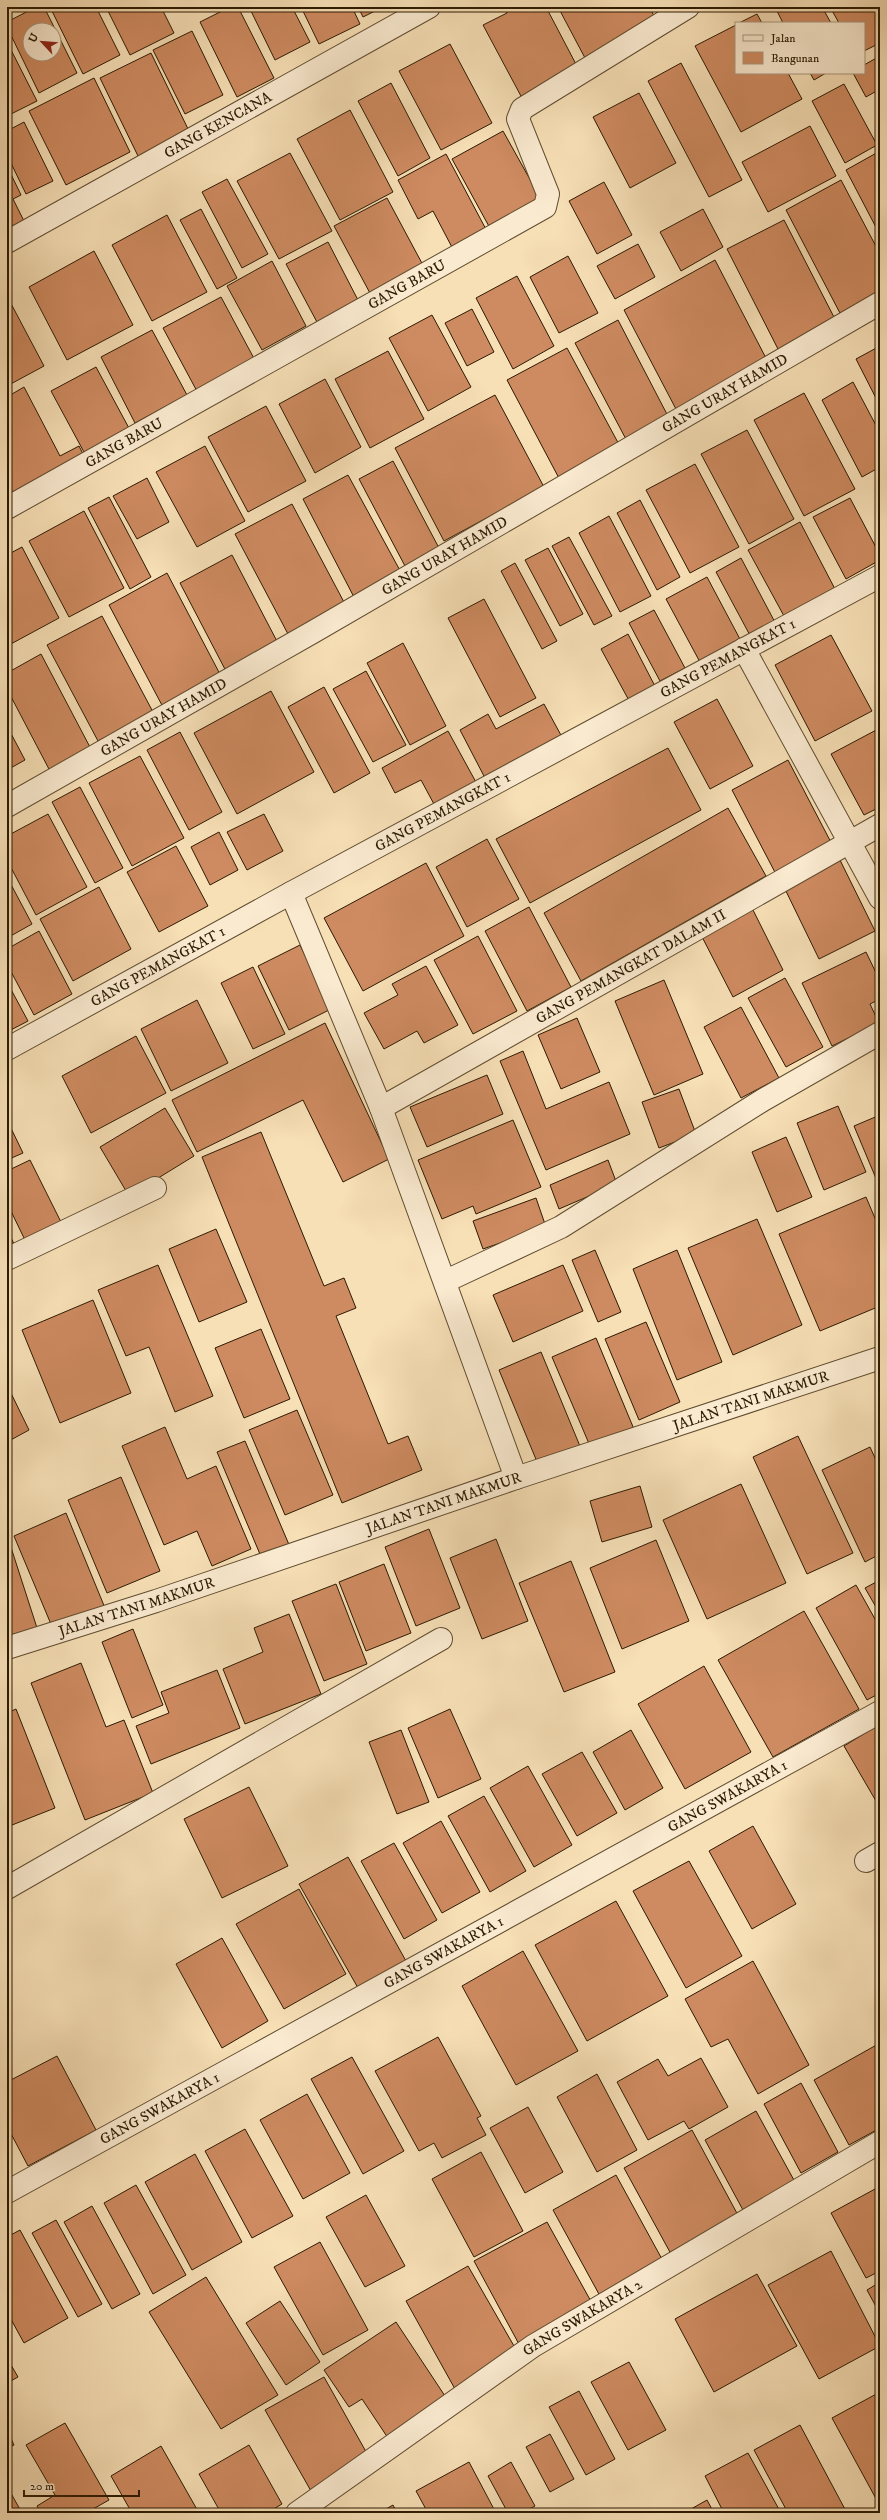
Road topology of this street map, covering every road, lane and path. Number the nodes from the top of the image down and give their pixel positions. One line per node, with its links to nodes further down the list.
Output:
1 (429, 7): 3 (street, GANG KENCANA)
2 (688, 7): 5 (street, GANG BARU)
3 (7, 242)
4 (880, 303): 8 (street, GANG URAY HAMID)
5 (7, 508)
6 (880, 576): 7 (street, GANG PEMANGKAT 1)
7 (744, 648): 10 (street); 11 (street, GANG PEMANGKAT 1)
8 (7, 806)
9 (880, 825): 10 (street, GANG PEMANGKAT DALAM II)
10 (851, 841): 12 (street); 15 (street, GANG PEMANGKAT DALAM II)
11 (291, 893): 14 (street, GANG PEMANGKAT 1); 15 (street)
12 (880, 898)
13 (880, 1033): 18 (street)
14 (7, 1049)
15 (381, 1108): 18 (street)
16 (155, 1188): 17 (street)
17 (7, 1259)
18 (446, 1280): 20 (street)
19 (880, 1358): 20 (street, JALAN TANI MAKMUR)
20 (516, 1478): 22 (street, JALAN TANI MAKMUR)
21 (441, 1639): 24 (street)
22 (7, 1648)
23 (880, 1712): 26 (street, GANG SWAKARYA 1)
24 (7, 1888)
25 (880, 2142): 27 (street, GANG SWAKARYA 2)
26 (7, 2192)
27 (297, 2513)

